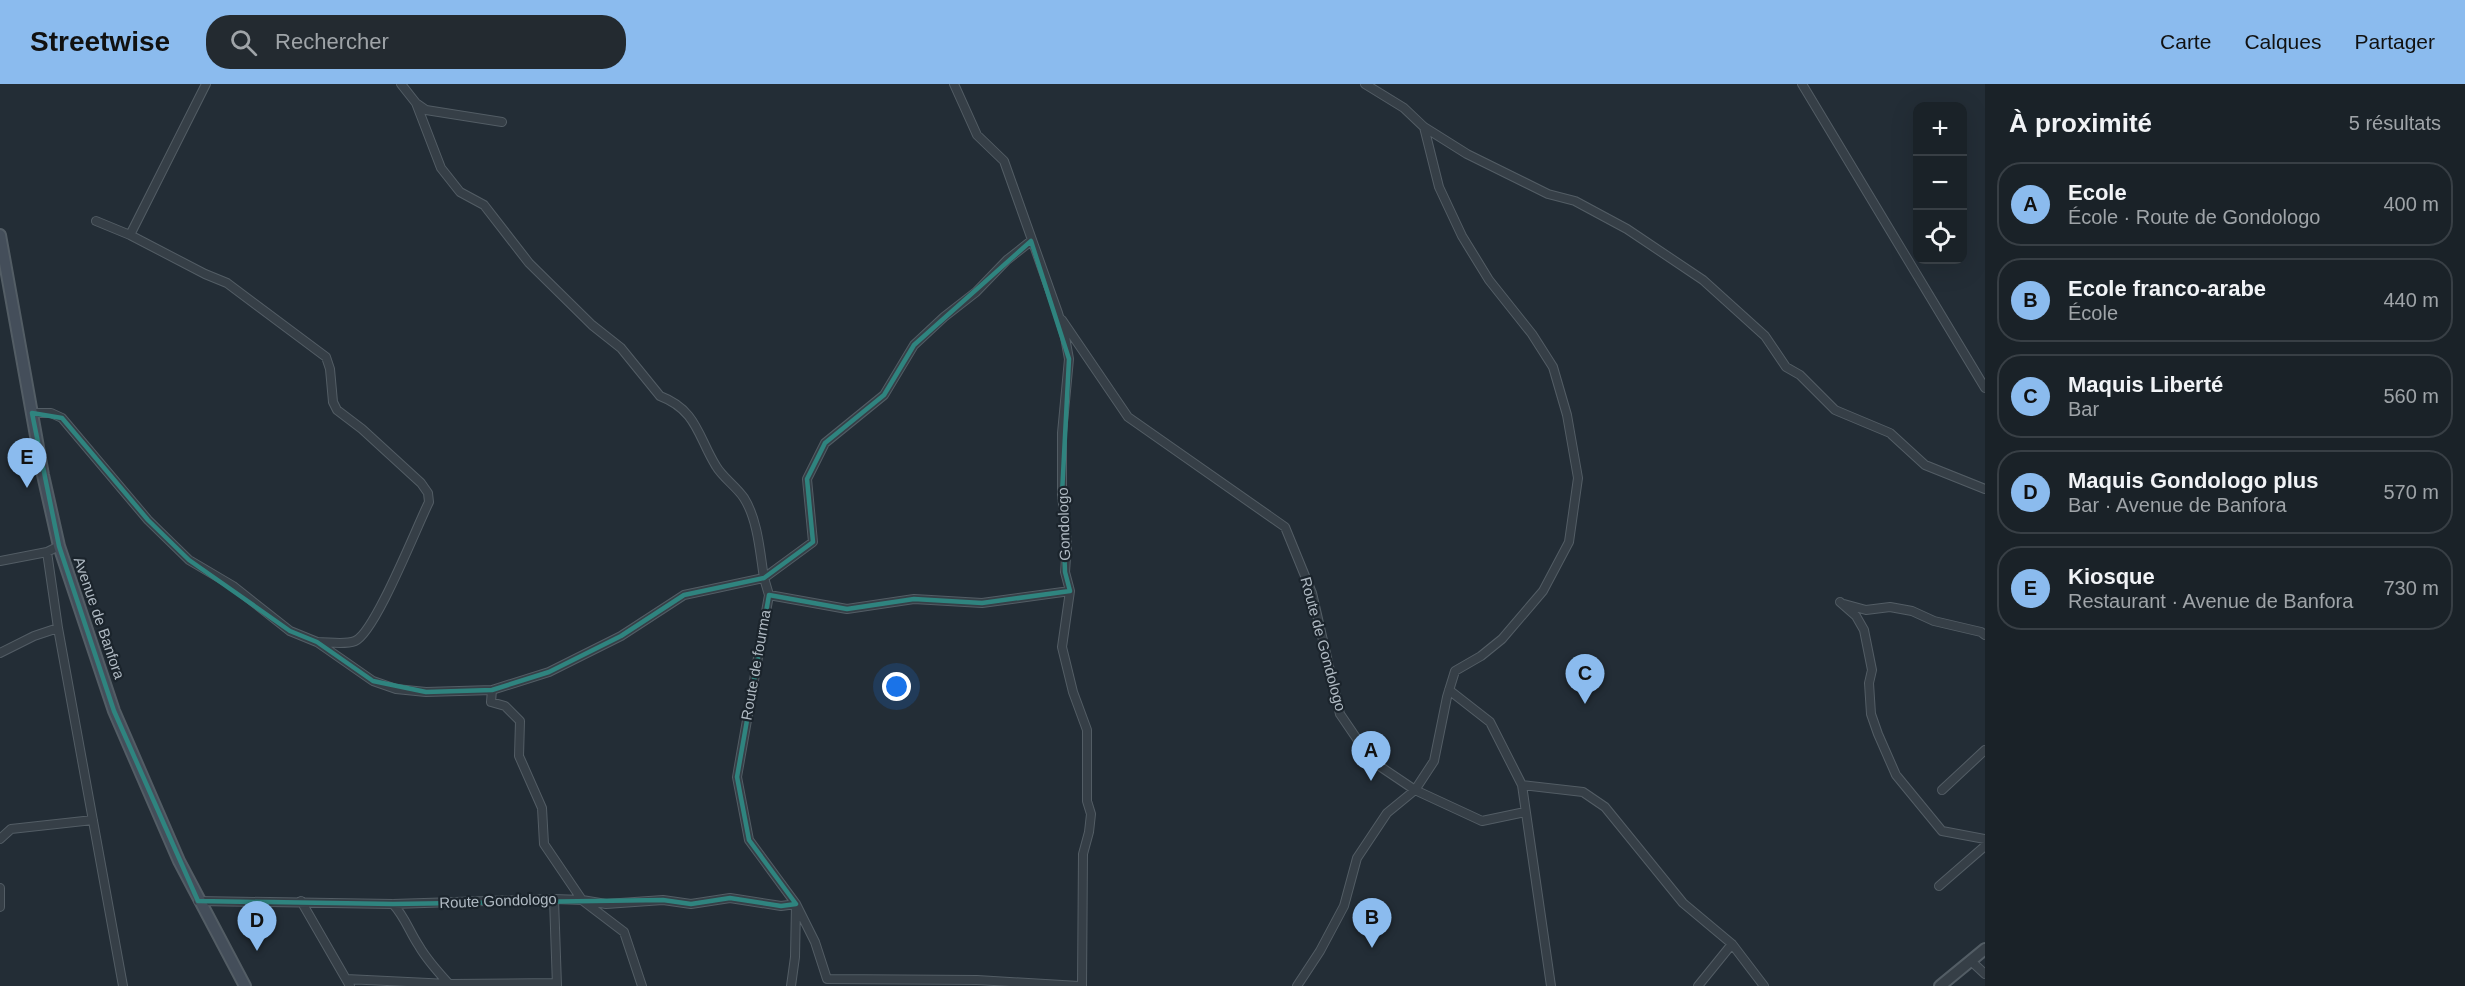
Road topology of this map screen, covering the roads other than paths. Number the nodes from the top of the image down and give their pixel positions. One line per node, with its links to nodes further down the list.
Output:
1 (206, 84): 10 (street)
2 (401, 84): 6 (street)
3 (954, 84): 12 (street, Gondologo)
4 (1365, 84): 8 (street)
5 (1802, 84): 15 (street)
6 (416, 103): 7 (street); 21 (street, Route de fourma)
7 (502, 122)
8 (1424, 127): 17 (street); 29 (street)
9 (96, 221): 10 (street)
10 (130, 234): 26 (street)
11 (0, 235): 13 (main road, Avenue de Banfora)
12 (1032, 241): 14 (street, Gondologo); 21 (street)
13 (4, 286): 16 (main road, Avenue de Banfora)
14 (1058, 313): 22 (street, Gondologo); 33 (street, Route de Gondologo)
15 (1985, 388)
16 (32, 413): 18 (main road, Avenue de Banfora); 26 (street)
17 (1985, 489)
18 (59, 546): 19 (street); 43 (main road, Avenue de Banfora)
19 (47, 552): 20 (street); 24 (street)
20 (0, 561)
21 (764, 578): 23 (street, Route de fourma); 28 (street)
22 (1070, 591): 23 (street); 61 (street, Gondologo)
23 (769, 594): 46 (street, Route de fourma)
24 (58, 628): 27 (street); 35 (street)
25 (1985, 635): 36 (street)
26 (316, 642): 28 (street)
27 (0, 653)
28 (492, 690): 42 (street)
29 (1449, 690): 31 (street); 33 (street)
30 (1984, 754): 32 (street)
31 (1522, 784): 34 (street); 48 (street)
32 (1942, 789)
33 (1415, 790): 34 (street, Route de Gondologo); 62 (street)
34 (1525, 812): 63 (street)
35 (93, 820): 37 (street); 57 (street)
36 (1985, 838)
37 (0, 839)
38 (1985, 846): 39 (street)
39 (1939, 886)
40 (0, 888): 47 (street)
41 (554, 899): 42 (street, Route Gondologo); 45 (street, Route Gondologo); 55 (street)
42 (582, 900): 46 (street, Route Gondologo); 56 (street)
43 (198, 901): 44 (street, Route Gondologo); 58 (main road, Avenue de Banfora)
44 (301, 902): 45 (street, Route Gondologo); 53 (street)
45 (393, 904): 54 (street)
46 (796, 904): 52 (street, Route de fourma); 59 (street)
47 (0, 907)
48 (1732, 944): 64 (street); 65 (street)
49 (1985, 949): 50 (street)
50 (1971, 961): 51 (street); 66 (street)
51 (1985, 974)
52 (827, 979): 60 (street); 61 (street)
53 (348, 982): 54 (street)
54 (449, 984): 55 (street)
55 (557, 984)
56 (641, 985)
57 (123, 986)
58 (245, 986)
59 (791, 986)
60 (836, 986)
61 (1080, 986)
62 (1297, 986)
63 (1551, 986)
64 (1698, 986)
65 (1764, 986)
66 (1940, 986)

